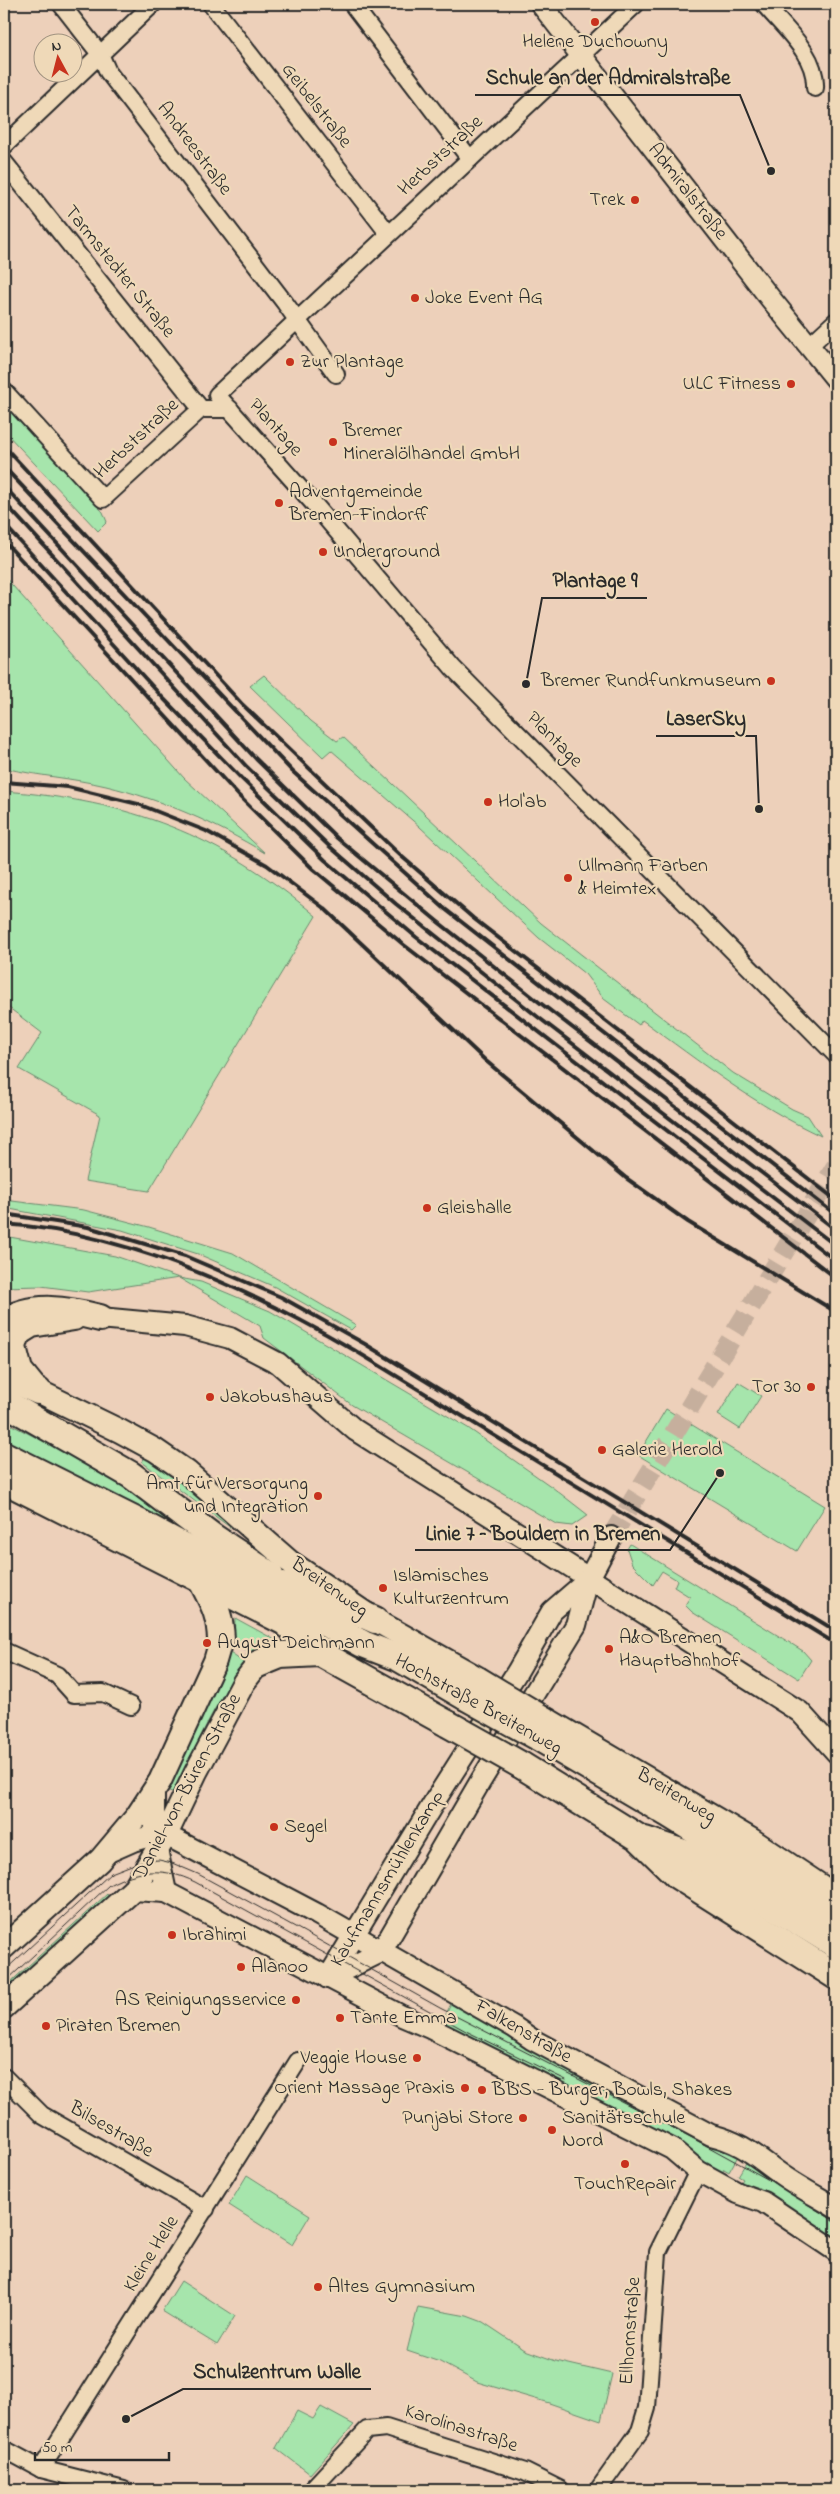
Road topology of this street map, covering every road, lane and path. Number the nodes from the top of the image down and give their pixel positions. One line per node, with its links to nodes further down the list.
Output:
1 (61, 4): 8 (street, Andreestraße)
2 (154, 4): 8 (street)
3 (211, 4): 14 (street, Geibelstraße)
4 (352, 4): 12 (street)
5 (541, 4): 9 (street, Admiralstraße)
6 (636, 4): 9 (street, Herbststraße)
7 (764, 4): 10 (street)
8 (100, 54): 11 (street); 15 (street, Andreestraße)
9 (580, 55): 12 (street, Herbststraße); 17 (street, Admiralstraße)
10 (815, 88)
11 (4, 146)
12 (470, 159): 14 (street, Herbststraße)
13 (4, 162): 22 (street, Tarmstedter Straße)
14 (388, 233): 15 (street, Herbststraße)
15 (296, 319): 18 (street); 21 (street, Herbststraße)
16 (836, 321): 17 (street)
17 (810, 345): 19 (street, Admiralstraße)
18 (336, 374)
19 (836, 379)
20 (4, 391): 22 (street, Herbststraße)
21 (218, 395): 23 (street, Plantage)
22 (201, 409): 23 (street, Herbststraße)
23 (230, 409): 24 (street, Plantage)
24 (836, 1056)
25 (100, 1318): 26 (highway); 28 (main road); 34 (street)
26 (4, 1322)
27 (4, 1376): 28 (highway)
28 (38, 1391): 36 (main road, Breitenweg)
29 (4, 1402): 35 (highway)
30 (4, 1455): 40 (highway, Hochstraße Breitenweg)
31 (4, 1480): 33 (highway)
32 (611, 1537): 34 (street, Kaufmannsmühlenkamp)
33 (201, 1579): 37 (highway); 39 (highway)
34 (588, 1580): 45 (street); 54 (street, Kaufmannsmühlenkamp); 57 (street, Kaufmannsmühlenkamp)
35 (284, 1585): 36 (highway); 40 (highway)
36 (375, 1620): 42 (main road, Breitenweg)
37 (220, 1640): 46 (main road, Daniel-von-Büren-Straße)
38 (4, 1651): 43 (street)
39 (320, 1653): 41 (highway); 47 (highway, bridge)
40 (399, 1658): 42 (highway, Hochstraße Breitenweg)
41 (258, 1664): 48 (main road, Daniel-von-Büren-Straße)
42 (472, 1687): 44 (highway, Hochstraße Breitenweg, bridge)
43 (131, 1706)
44 (543, 1729): 52 (main road, Breitenweg); 53 (highway, Hochstraße Breitenweg)
45 (836, 1752)
46 (154, 1793): 48 (street); 49 (main road, Daniel-von-Büren-Straße)
47 (639, 1838): 55 (highway); 58 (highway)
48 (159, 1840): 49 (street); 50 (main road, Daniel-von-Büren-Straße); 51 (street); 54 (street, Falkenstraße)
49 (108, 1852): 56 (main road, Daniel-von-Büren-Straße)
50 (133, 1890): 51 (street, Falkenstraße); 60 (main road, Daniel-von-Büren-Straße)
51 (166, 1892): 59 (street, Falkenstraße)
52 (836, 1896)
53 (836, 1918)
54 (353, 1936): 57 (street, Falkenstraße); 59 (street, Kaufmannsmühlenkamp)
55 (836, 1945)
56 (4, 1947)
57 (381, 1952): 59 (street, Kaufmannsmühlenkamp); 64 (street, Falkenstraße)
58 (836, 1976)
59 (328, 1978): 63 (street, Falkenstraße)
60 (4, 2007)
61 (298, 2061): 65 (street, Kleine Helle)
62 (4, 2076): 65 (street, Bilsestraße)
63 (698, 2171): 66 (street, Falkenstraße); 72 (street, Ellhornstraße)
64 (836, 2208)
65 (206, 2209): 68 (street, Kleine Helle)
66 (836, 2250)
67 (4, 2449): 68 (street)
68 (41, 2469): 69 (street)
69 (124, 2490)
70 (311, 2490): 71 (street, Karolinastraße)
71 (561, 2490)
72 (598, 2490)

